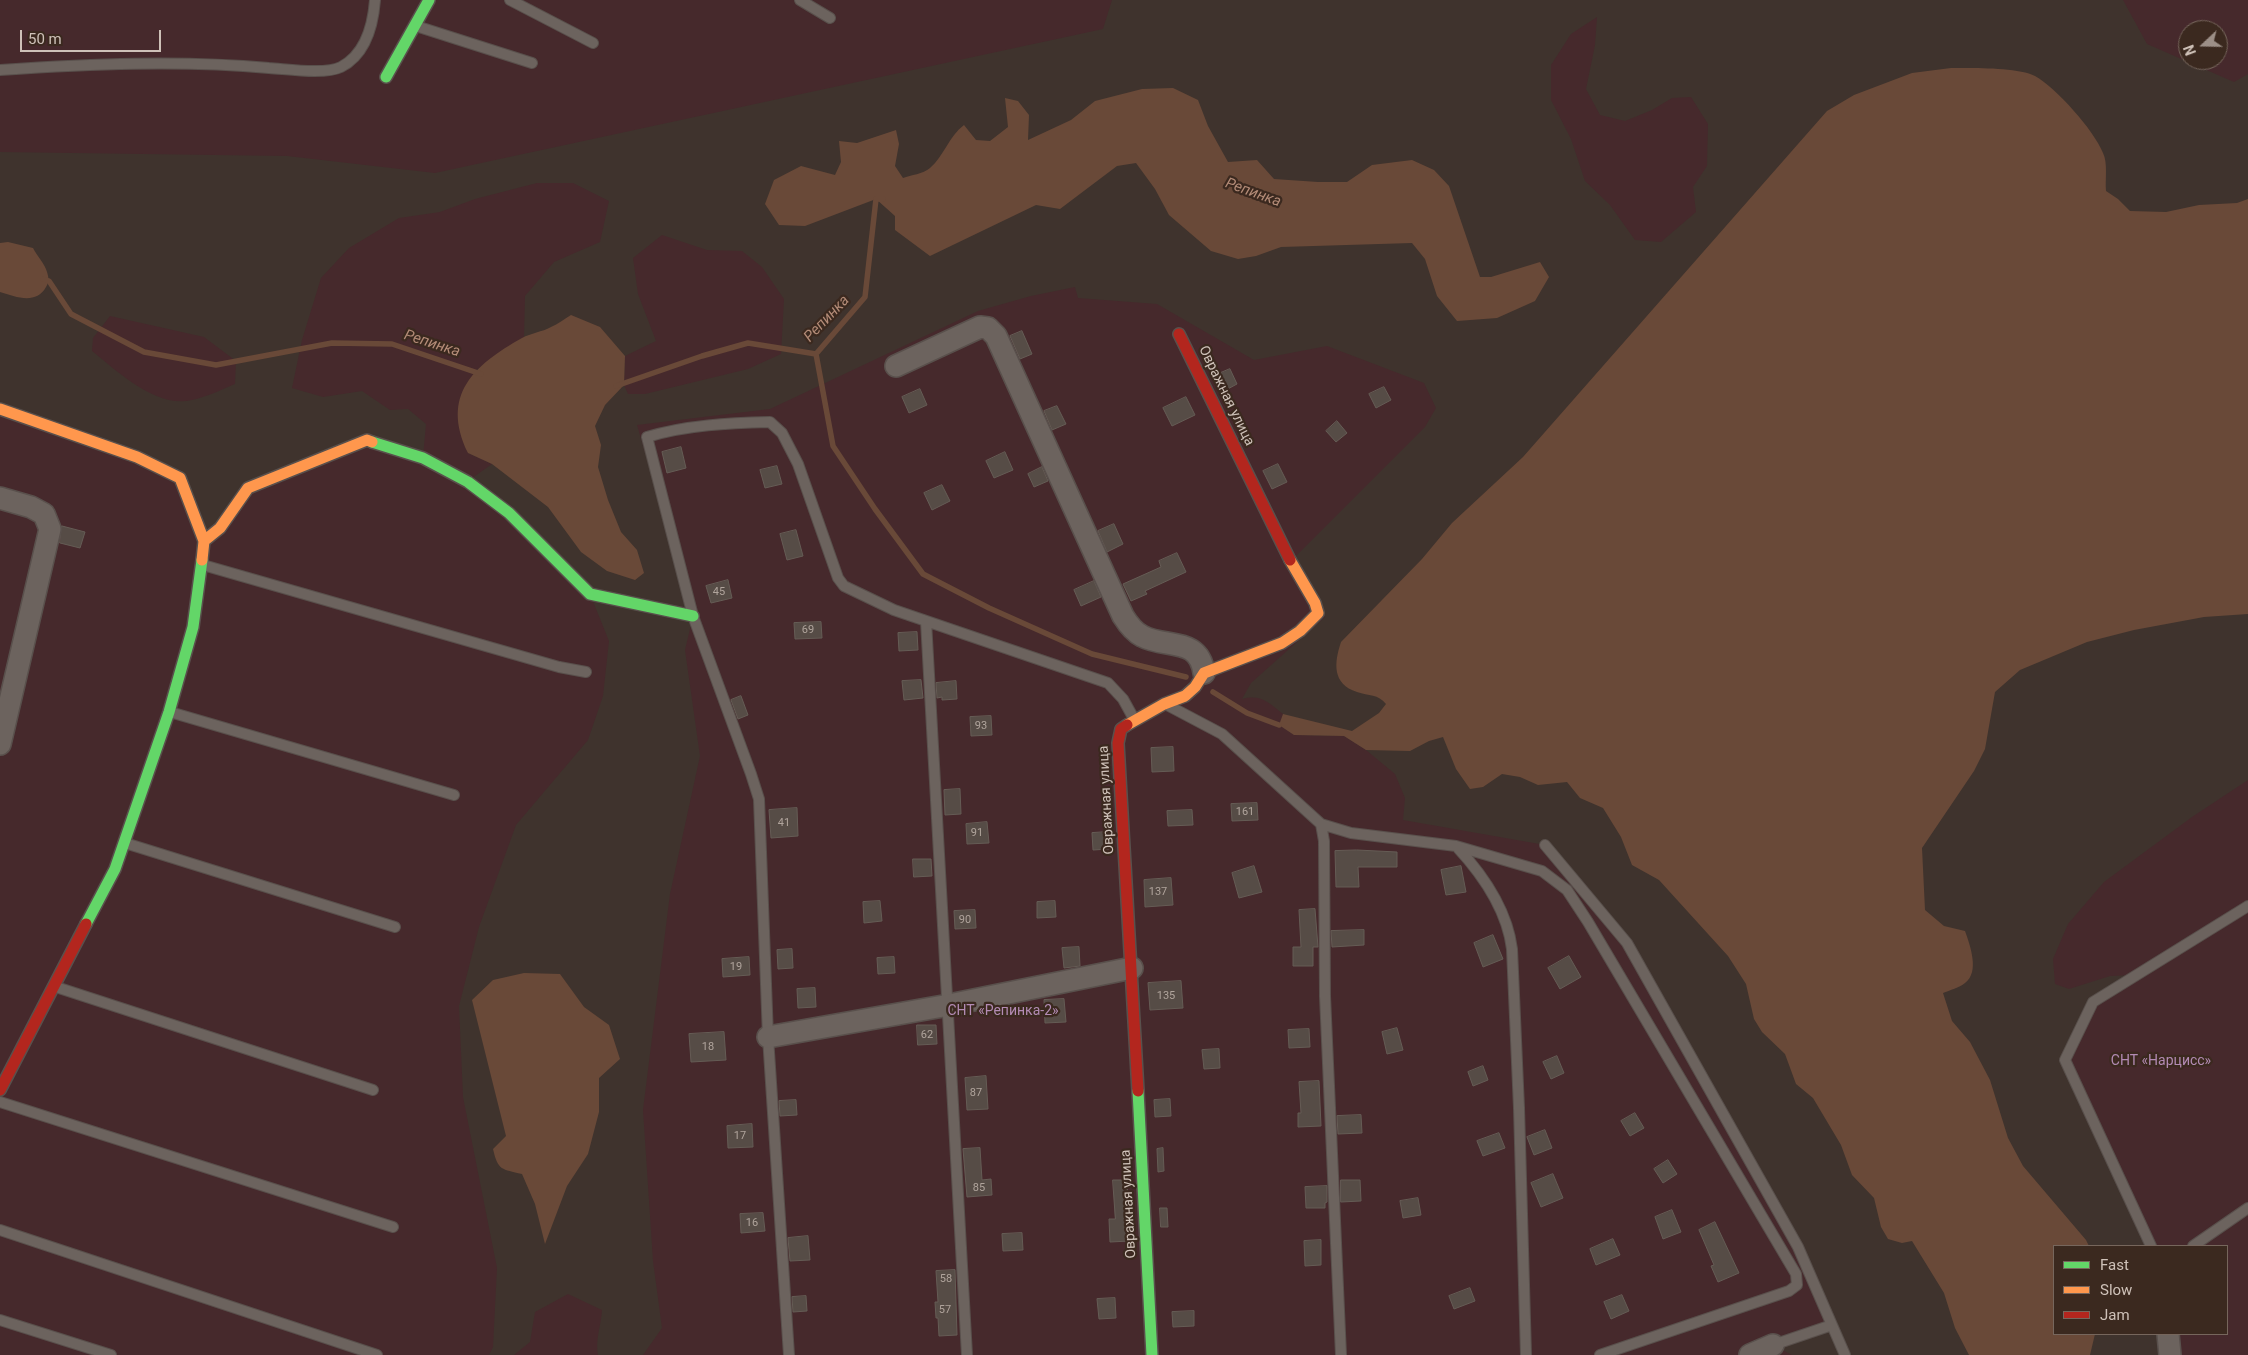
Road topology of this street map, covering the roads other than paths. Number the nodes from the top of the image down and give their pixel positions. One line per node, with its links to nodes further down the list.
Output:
1 (375, 0): 9 (lane)
2 (429, 0): 6 (street)
3 (510, 0): 7 (lane)
4 (800, 0): 5 (lane)
5 (830, 18)
6 (415, 25): 8 (lane); 10 (street)
7 (593, 42)
8 (532, 63)
9 (0, 70)
10 (386, 77)
11 (1179, 334): 20 (street, Овражная улица)
12 (896, 366): 20 (street)
13 (0, 409): 15 (street)
14 (0, 498): 24 (street)
15 (204, 541): 16 (street); 17 (street)
16 (202, 565): 19 (lane); 22 (street)
17 (693, 616): 18 (lane); 35 (lane)
18 (926, 621): 23 (lane); 34 (lane)
19 (586, 672)
20 (1204, 673): 21 (street, Овражная улица)
21 (1164, 704): 23 (street, Овражная улица); 26 (lane)
22 (169, 712): 25 (lane); 27 (street)
23 (1134, 719): 32 (street, Овражная улица)
24 (0, 744)
25 (454, 795)
26 (1321, 824): 29 (lane); 53 (lane)
27 (124, 842): 31 (lane); 33 (street)
28 (1545, 845): 45 (lane)
29 (1456, 846): 54 (lane); 55 (lane)
30 (2248, 906): 42 (lane)
31 (395, 927)
32 (1132, 968): 34 (street); 52 (street, Овражная улица)
33 (55, 987): 36 (street); 37 (lane)
34 (949, 1005): 35 (street); 51 (lane)
35 (768, 1037): 50 (lane)
36 (0, 1090)
37 (372, 1090)
38 (0, 1102): 40 (lane)
39 (2248, 1208): 43 (lane)
40 (392, 1227)
41 (0, 1230): 49 (lane)
42 (2152, 1245)
43 (2194, 1245)
44 (0, 1320): 48 (lane)
45 (1832, 1325): 47 (lane); 57 (lane)
46 (2168, 1335): 58 (street)
47 (1773, 1345): 56 (street)
48 (111, 1355)
49 (377, 1355)
50 (789, 1355)
51 (967, 1355)
52 (1152, 1355)
53 (1342, 1355)
54 (1526, 1355)
55 (1600, 1355)
56 (1750, 1355)
57 (1845, 1355)
58 (2170, 1355)

